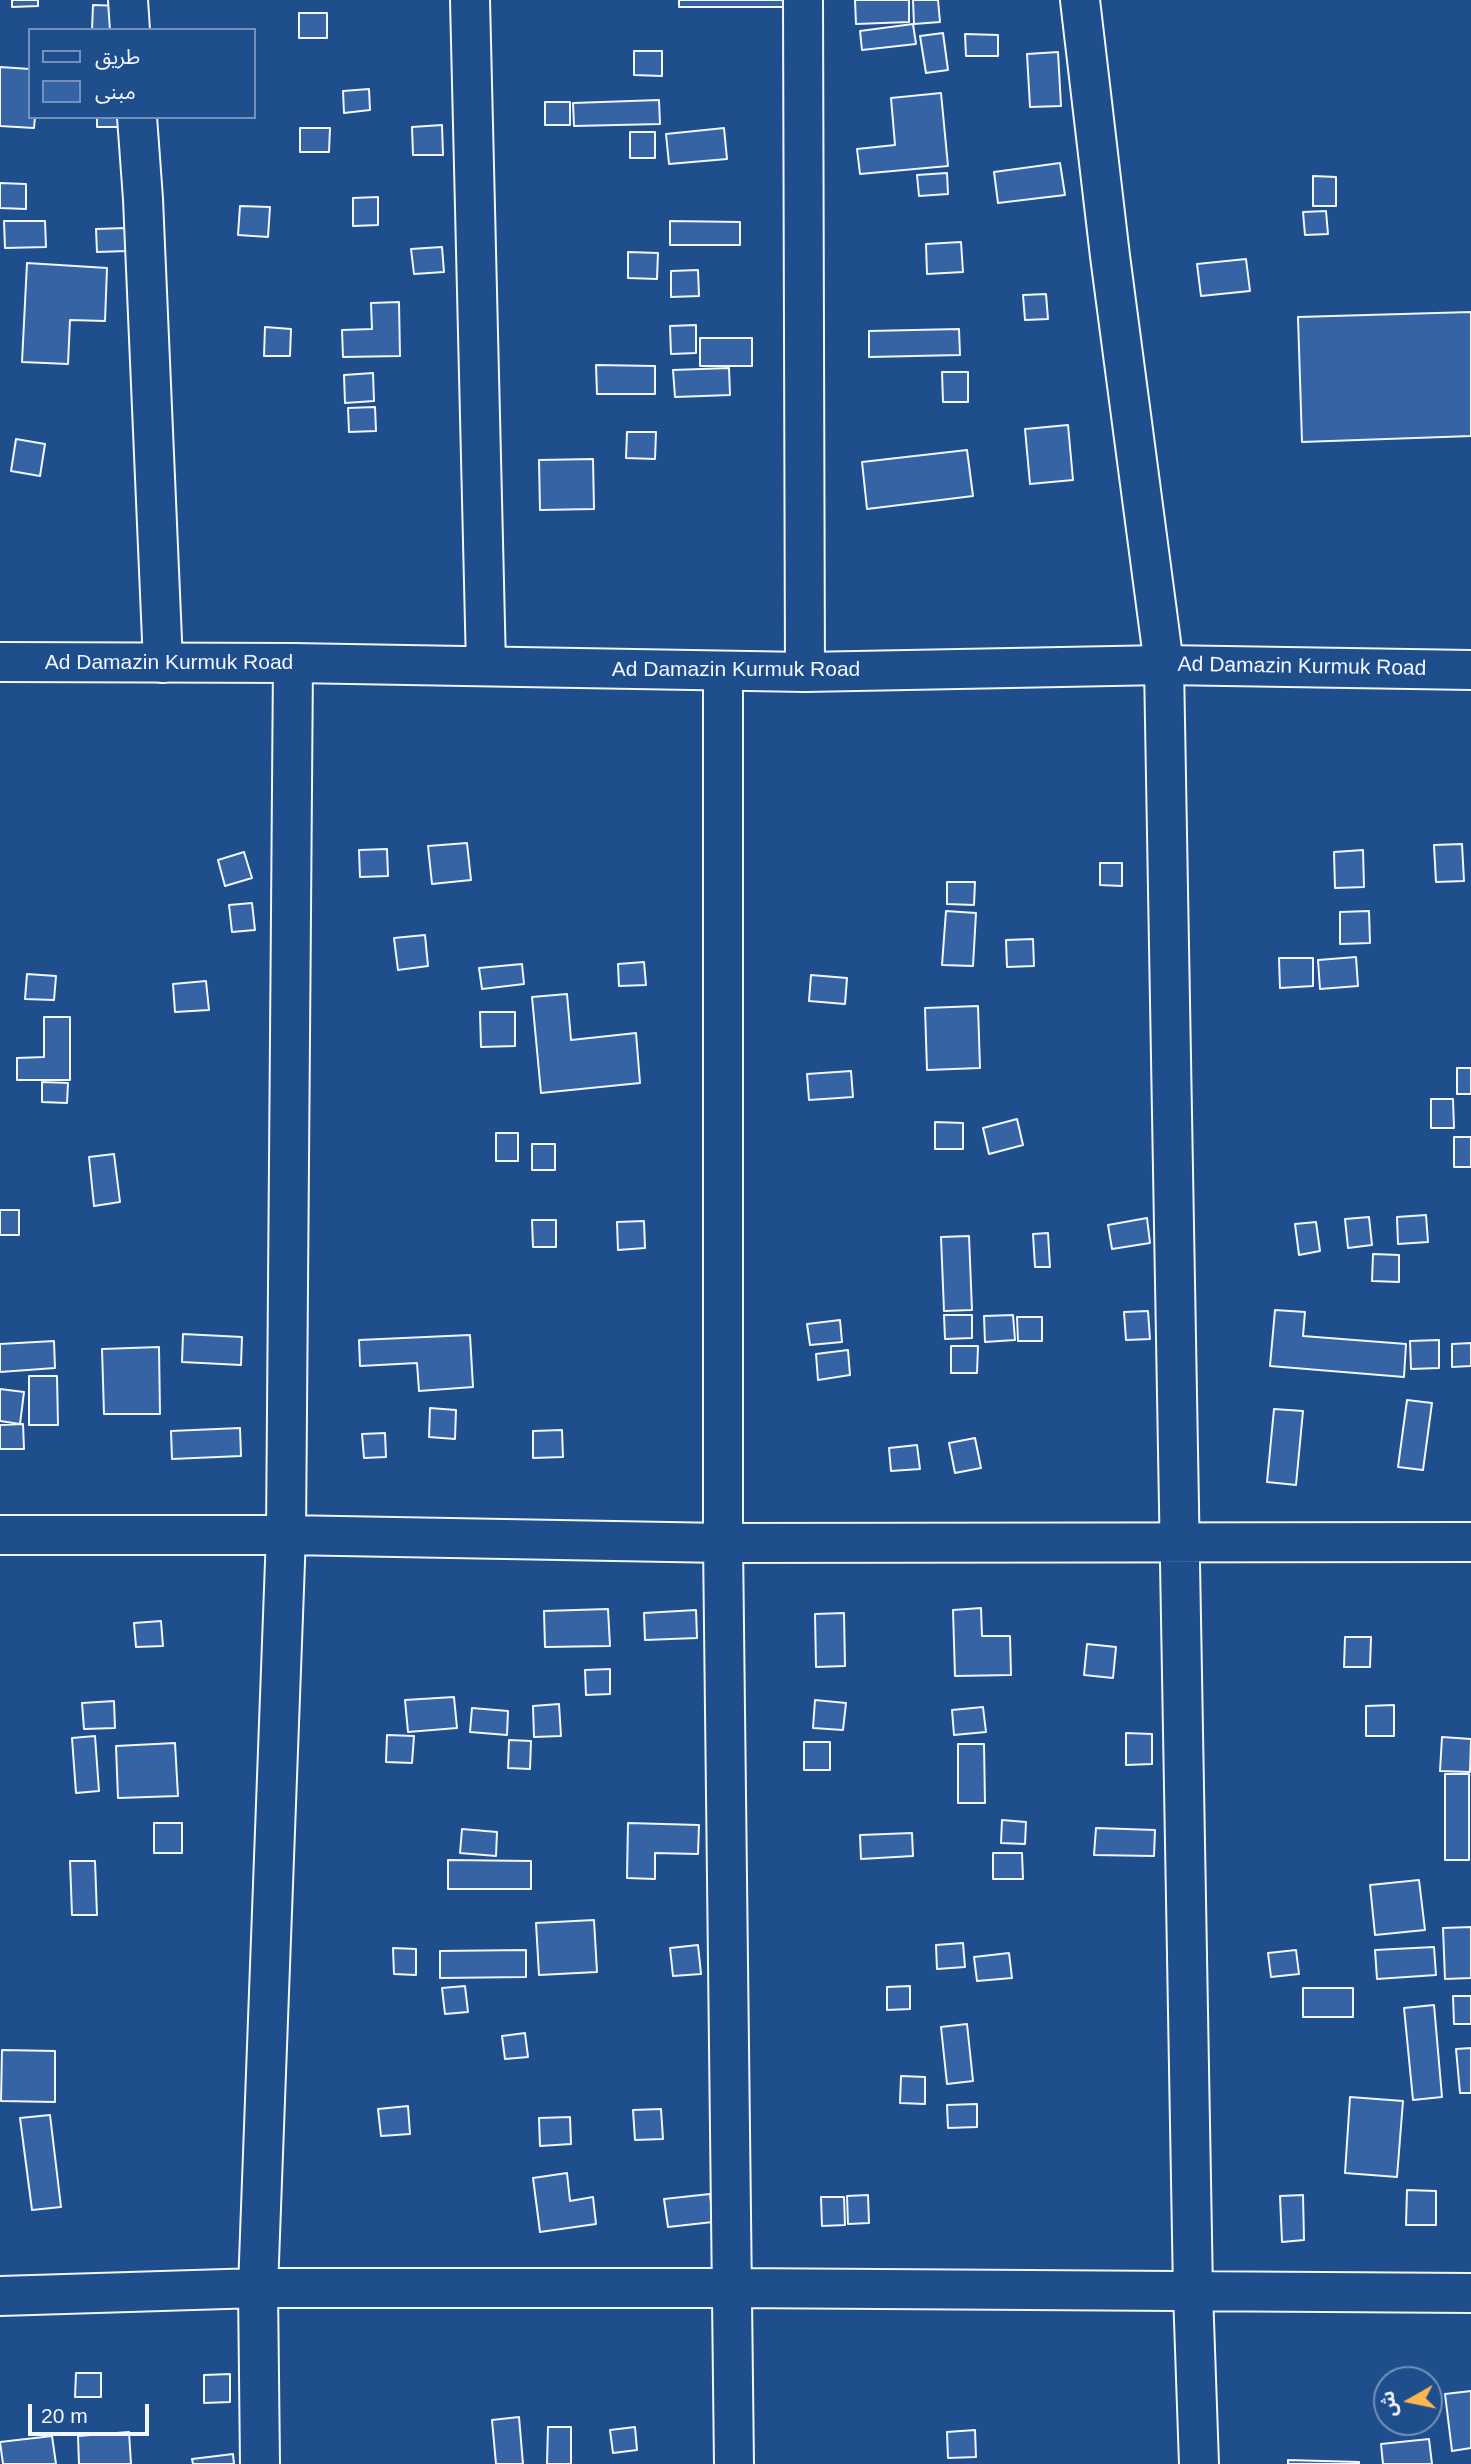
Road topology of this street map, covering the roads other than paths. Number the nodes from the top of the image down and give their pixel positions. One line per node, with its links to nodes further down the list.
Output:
1 (128, 0): 5 (main road)
2 (470, 0): 11 (main road)
3 (803, 0): 14 (main road)
4 (1080, 0): 10 (main road)
5 (130, 28)
6 (137, 119): 8 (main road)
7 (0, 662): 8 (main road, Ad Damazin Kurmuk Road)
8 (163, 663): 9 (main road, Ad Damazin Kurmuk Road)
9 (293, 663): 11 (main road, Ad Damazin Kurmuk Road); 16 (main road)
10 (1164, 665): 12 (main road, Ad Damazin Kurmuk Road); 14 (main road, Ad Damazin Kurmuk Road); 17 (main road)
11 (486, 666): 13 (main road, Ad Damazin Kurmuk Road)
12 (1471, 670)
13 (723, 672): 14 (main road, Ad Damazin Kurmuk Road); 19 (main road)
14 (805, 672)
15 (0, 1535): 16 (main road)
16 (286, 1535): 19 (main road); 20 (main road)
17 (1181, 1542): 18 (main road); 19 (main road); 22 (main road)
18 (1471, 1542)
19 (723, 1543): 21 (main road)
20 (258, 2288): 21 (main road); 24 (main road); 25 (main road)
21 (732, 2288): 22 (main road); 26 (main road)
22 (1194, 2292): 23 (main road); 27 (main road)
23 (1471, 2293)
24 (0, 2295)
25 (260, 2464)
26 (734, 2464)
27 (1199, 2464)

